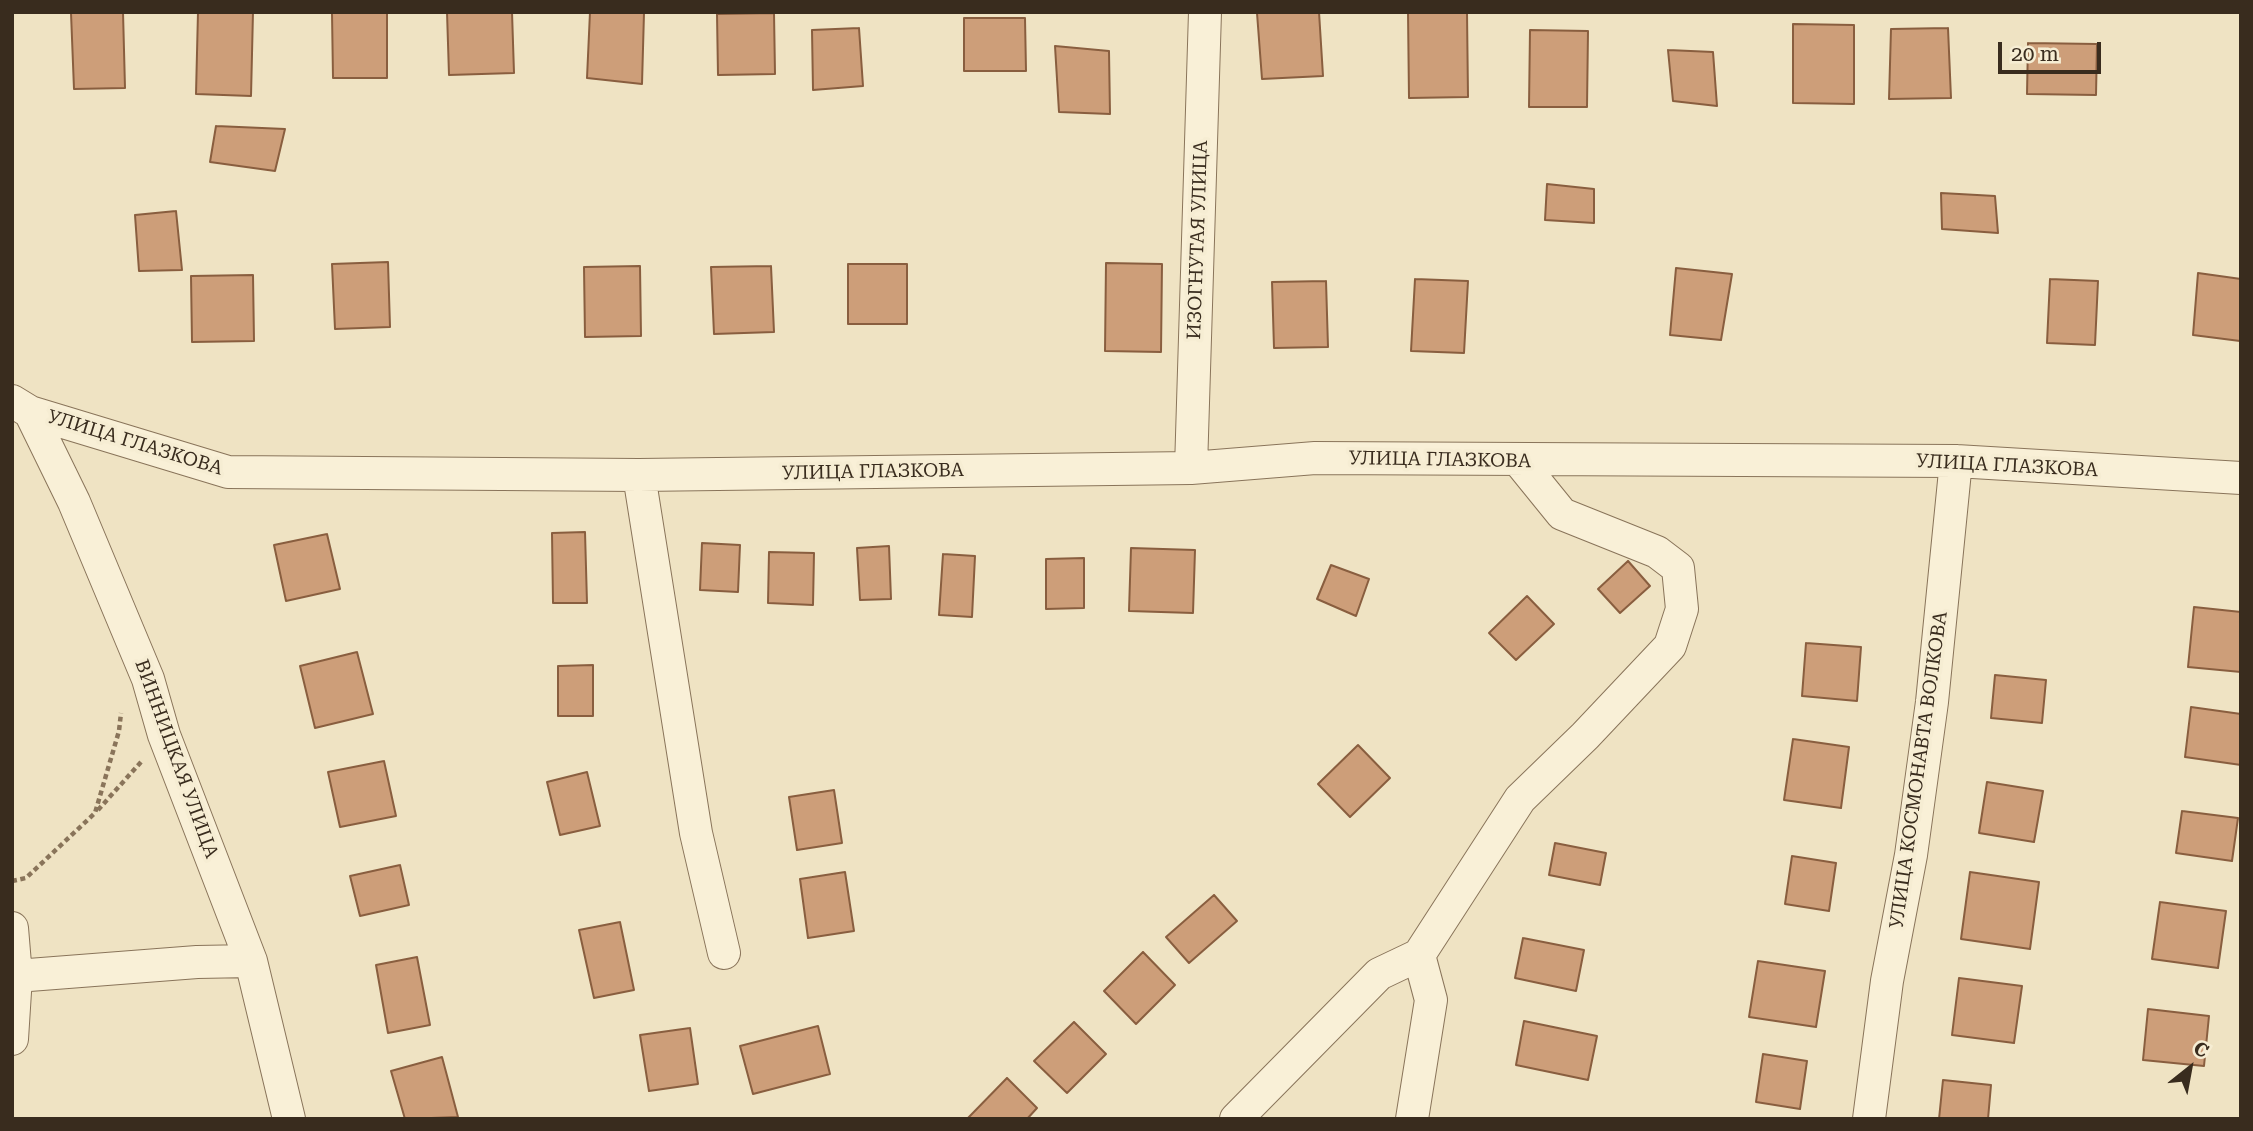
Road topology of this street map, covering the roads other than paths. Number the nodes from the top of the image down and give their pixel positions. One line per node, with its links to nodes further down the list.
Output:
1 (1205, 12): 5 (street, ИЗОГНУТАЯ УЛИЦА)
2 (21, 406): 6 (street, УЛИЦА ГЛАЗКОВА); 11 (street, ВИННИЦКАЯ УЛИЦА)
3 (1520, 461): 4 (street, УЛИЦА ГЛАЗКОВА); 5 (street, УЛИЦА ГЛАЗКОВА); 10 (street)
4 (1956, 461): 7 (street, УЛИЦА ГЛАЗКОВА); 17 (street, УЛИЦА КОСМОНАВТА ВОЛКОВА)
5 (1191, 468): 6 (street, УЛИЦА ГЛАЗКОВА)
6 (639, 475): 9 (street)
7 (2241, 478)
8 (12, 928): 12 (street)
9 (724, 953)
10 (1419, 956): 15 (street); 16 (street)
11 (251, 961): 12 (street); 14 (street, ВИННИЦКАЯ УЛИЦА)
12 (16, 976): 13 (street)
13 (12, 1039)
14 (289, 1119)
15 (1236, 1119)
16 (1412, 1119)
17 (1869, 1119)

